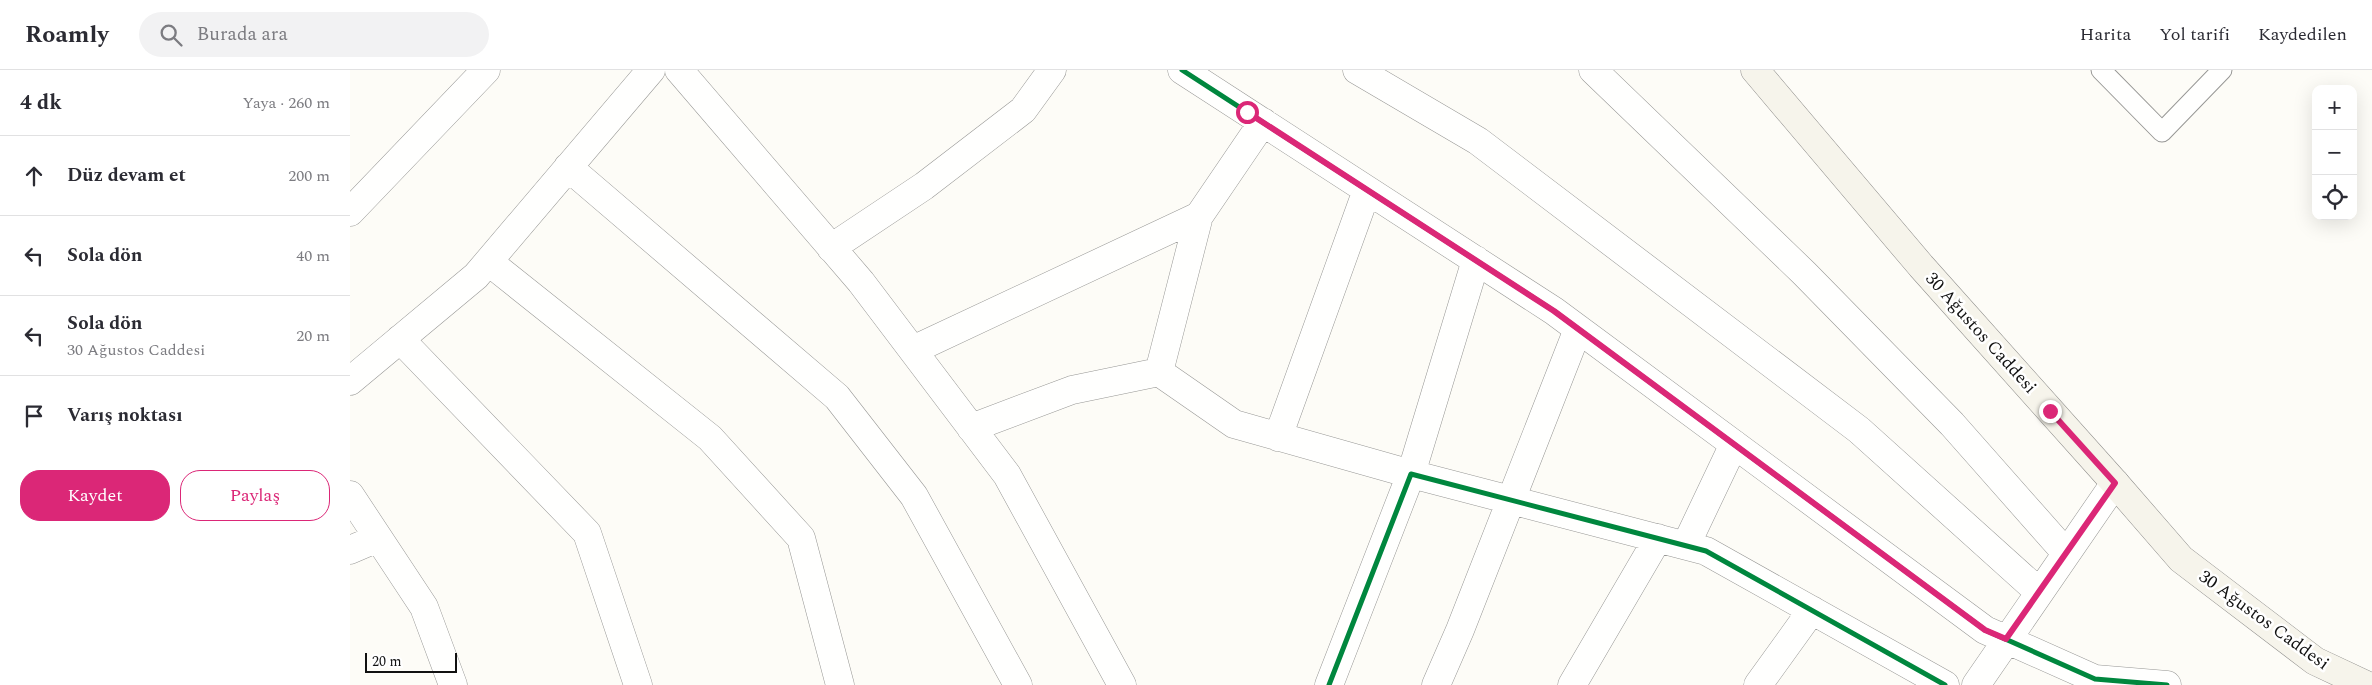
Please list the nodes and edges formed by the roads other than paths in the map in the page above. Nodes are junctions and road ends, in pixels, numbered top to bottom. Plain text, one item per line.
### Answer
1 (486, 70) edge
2 (651, 70) edge
3 (679, 70) edge
4 (1052, 70) edge
5 (1182, 70) edge
6 (1358, 70) edge
7 (1593, 70) edge
8 (1755, 70) edge
9 (2102, 70) edge
10 (2222, 70) edge
11 (1263, 122) junction
12 (568, 167) junction
13 (1367, 190) junction
14 (350, 212) edge
15 (1200, 216) junction
16 (831, 248) junction
17 (1476, 260) junction
18 (489, 262) junction
19 (1578, 329) junction
20 (400, 340) junction
21 (913, 350) junction
22 (1159, 372) junction
23 (350, 381) edge
24 (971, 428) junction
25 (1278, 437) junction
26 (1734, 444) junction
27 (1411, 474) junction
28 (2115, 483) junction
29 (350, 495) edge
30 (1511, 500) junction
31 (378, 538) junction
32 (1658, 538) junction
33 (1686, 545) junction
34 (350, 550) edge
35 (2066, 553) junction
36 (2039, 592) junction
37 (1812, 610) junction
38 (2006, 639) junction
39 (1904, 675) edge
40 (453, 685) edge
41 (638, 685) edge
42 (840, 685) edge
43 (1018, 685) edge
44 (1122, 685) edge
45 (1330, 685) edge
46 (1436, 685) edge
47 (1572, 685) edge
48 (1758, 685) edge
49 (1945, 685) edge
50 (1976, 685) edge
51 (2168, 685) edge
52 (2366, 685) edge

1 - 14 street
2 - 12 street
3 - 16 street
4 - 16 street
5 - 11 street
6 - 36 street
7 - 35 street
8 - 28 main road, 30 Ağustos Caddesi
9 - 10 lane
11 - 13 street
11 - 15 street
12 - 18 street
12 - 43 street
13 - 17 street
13 - 25 street
15 - 21 street
15 - 22 street
16 - 21 street
17 - 19 street
17 - 27 street
18 - 20 street
18 - 42 street
19 - 26 street
19 - 30 street
20 - 23 street
20 - 41 street
21 - 24 street
22 - 24 street
22 - 25 street
24 - 44 street
25 - 27 street
26 - 33 street
26 - 38 street
27 - 30 street
27 - 45 street
28 - 35 street
28 - 52 main road, 30 Ağustos Caddesi
29 - 31 street
30 - 32 street
30 - 46 street
31 - 34 street
31 - 40 street
32 - 33 street
32 - 47 street
33 - 37 street
35 - 36 street
36 - 38 street
37 - 39 street
37 - 48 street
38 - 50 street
38 - 51 street
39 - 49 street

